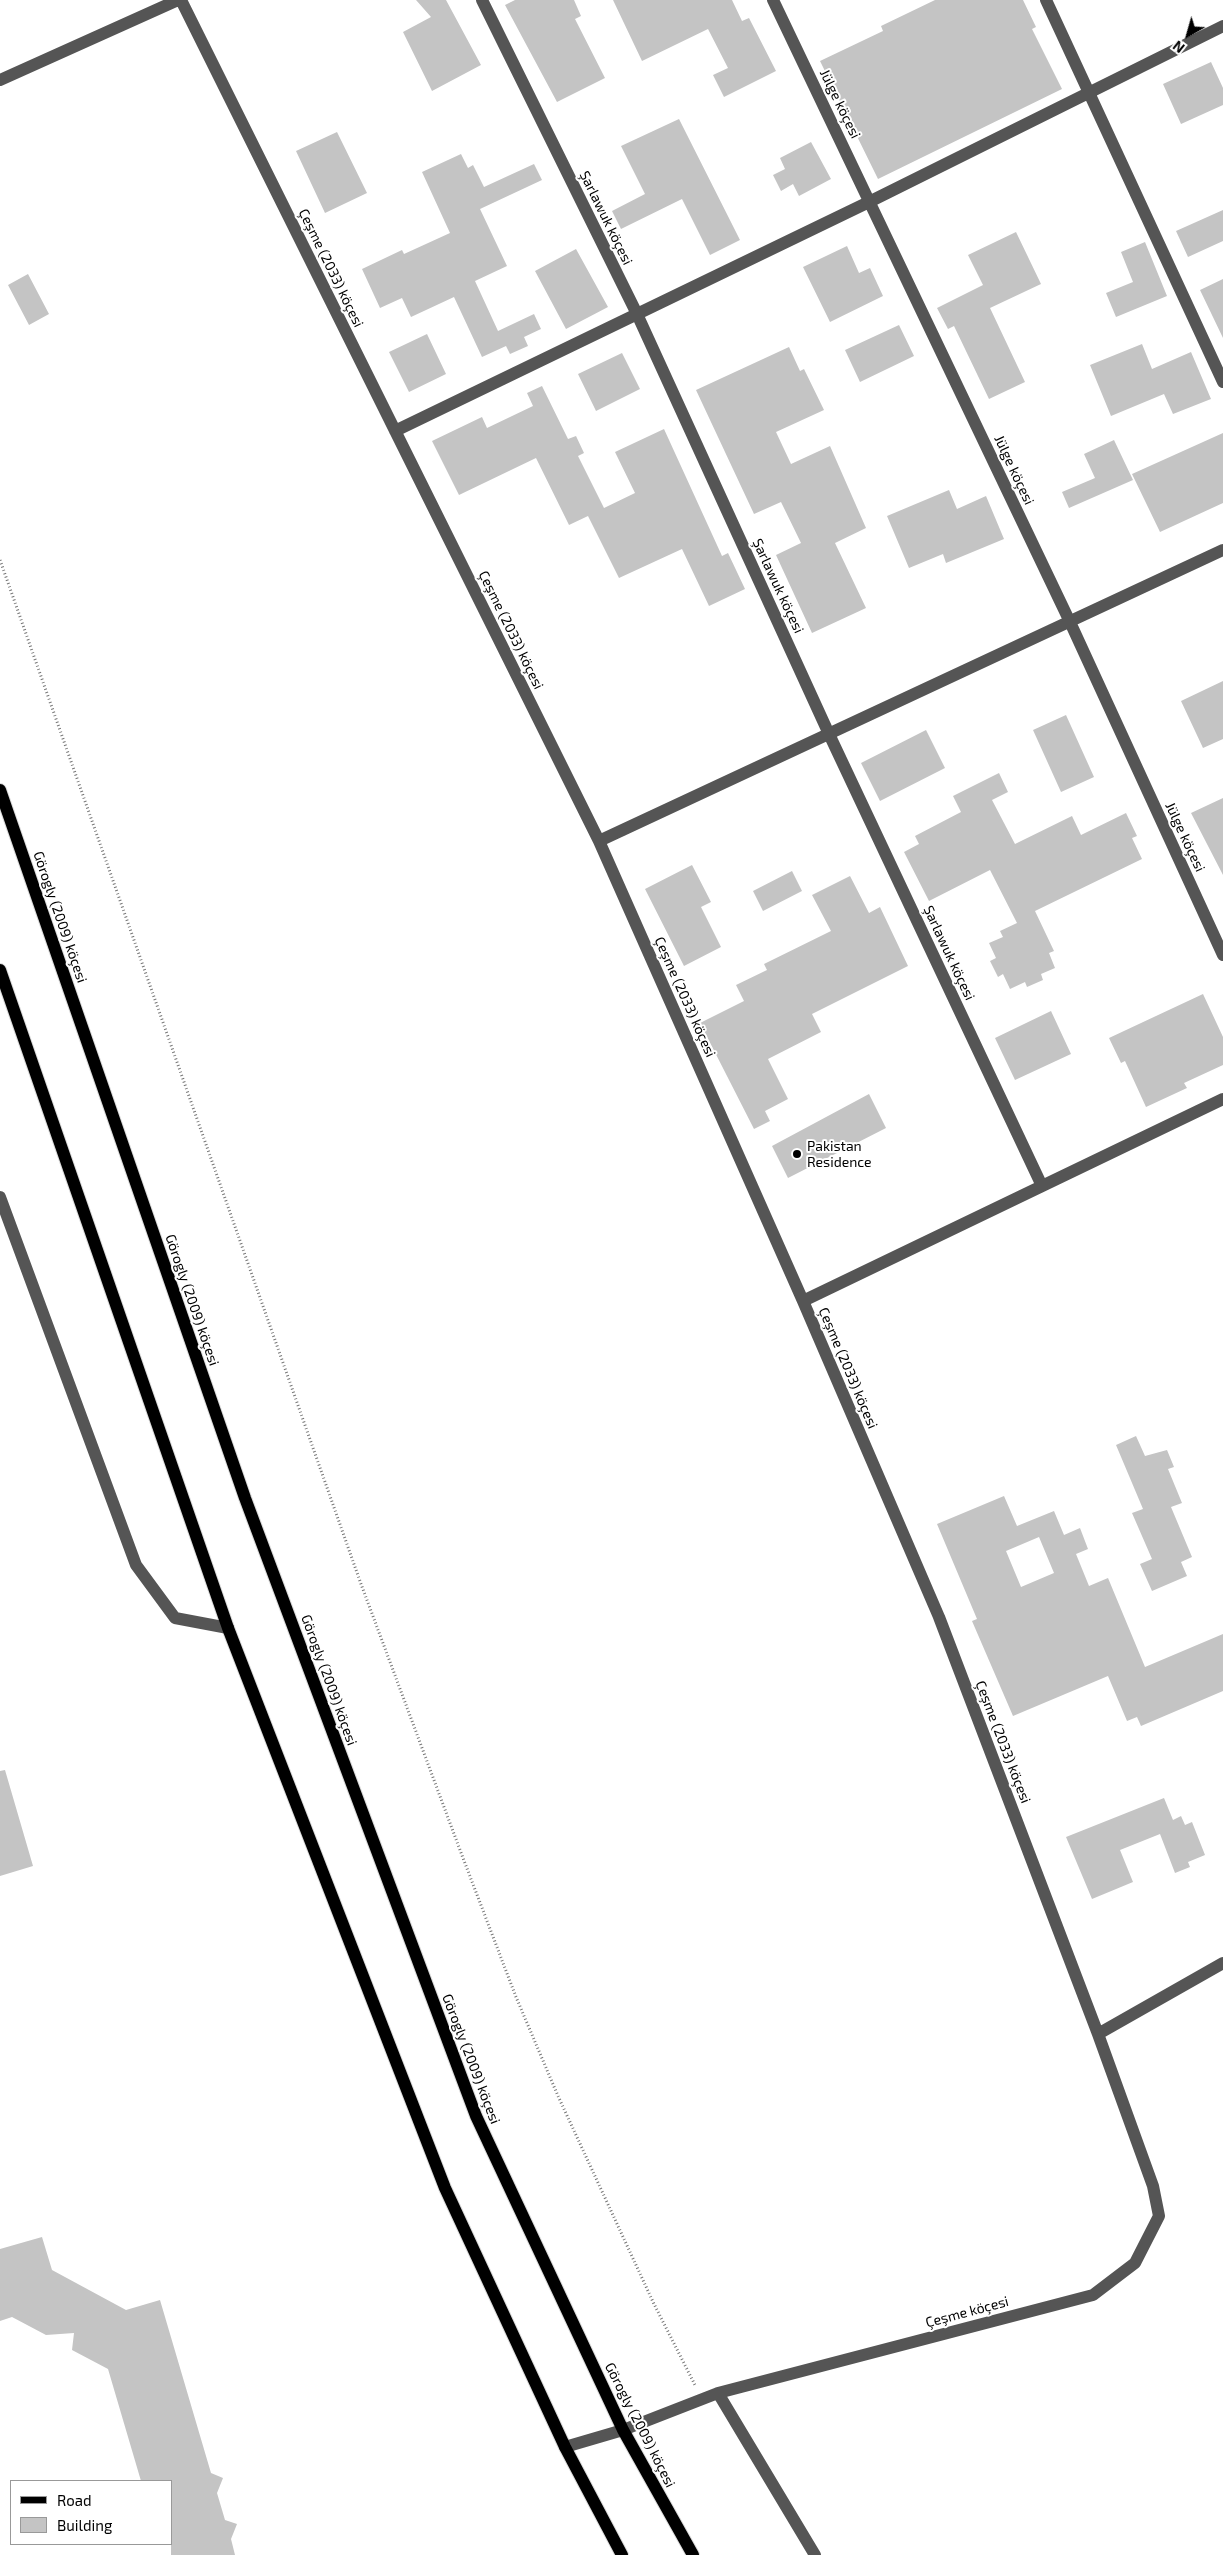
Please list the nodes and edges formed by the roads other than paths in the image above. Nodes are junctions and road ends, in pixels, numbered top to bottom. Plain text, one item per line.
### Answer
1 (180, 0) edge
2 (482, 0) edge
3 (773, 0) edge
4 (1046, 0) edge
5 (1223, 26) edge
6 (0, 80) edge
7 (1089, 92) junction
8 (871, 201) junction
9 (637, 314) junction
10 (1223, 382) edge
11 (395, 431) junction
12 (1223, 550) edge
13 (1070, 622) junction
14 (829, 734) junction
15 (0, 790) edge
16 (599, 841) junction
17 (1223, 955) edge
18 (0, 970) edge
19 (1223, 1099) edge
20 (1042, 1186) junction
21 (0, 1197) edge
22 (803, 1301) junction
23 (228, 1628) junction
24 (1223, 1963) edge
25 (1098, 2034) junction
26 (718, 2393) junction
27 (623, 2430) junction
28 (565, 2447) junction
29 (622, 2555) edge
30 (693, 2555) edge
31 (815, 2555) edge

1 - 6 street
1 - 11 street, Çeşme (2033) köçesi
2 - 9 street, Şarlawuk köçesi
3 - 8 street, Jülge köçesi
4 - 7 street
5 - 7 street
7 - 8 street
7 - 10 street
8 - 9 street
8 - 13 street, Jülge köçesi
9 - 11 street
9 - 14 street, Şarlawuk köçesi
11 - 16 street, Çeşme (2033) köçesi
12 - 13 street
13 - 14 street
13 - 17 street, Jülge köçesi
14 - 16 street
14 - 20 street, Şarlawuk köçesi
15 - 27 main road, Görogly (2009) köçesi
16 - 22 street, Çeşme (2033) köçesi
18 - 23 main road
19 - 20 street
20 - 22 street
21 - 23 street
22 - 25 street, Çeşme (2033) köçesi
23 - 28 main road
24 - 25 street
25 - 26 street, Çeşme köçesi
26 - 27 street, Çeşme köçesi
26 - 31 street
27 - 28 street, Çeşme köçesi
27 - 30 main road, Görogly (2009) köçesi
28 - 29 main road

